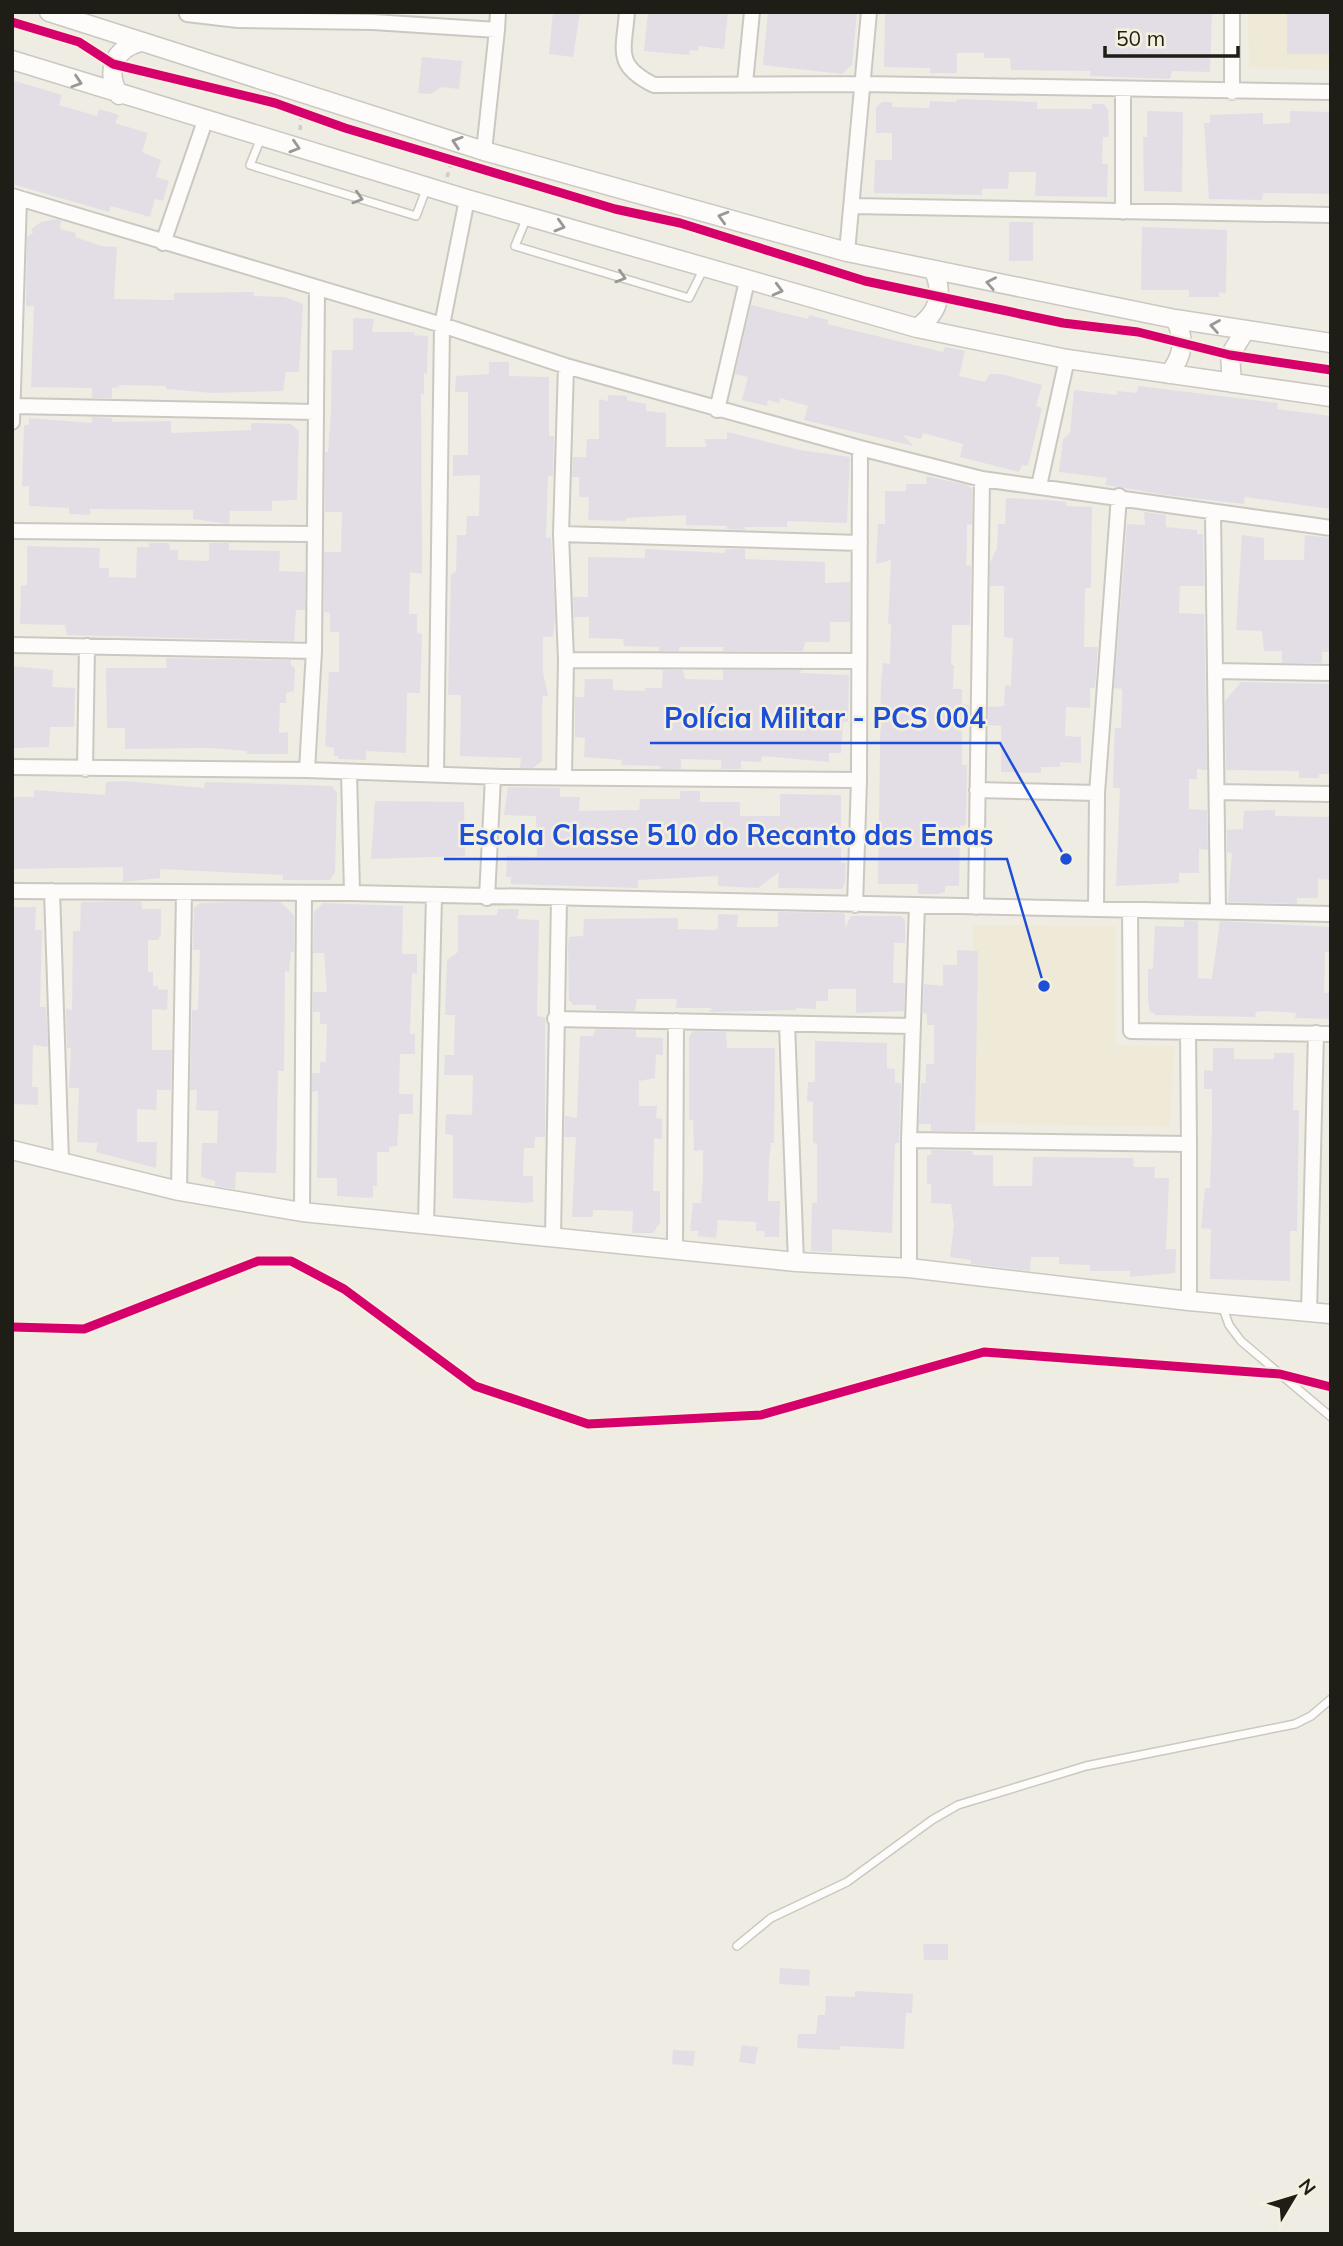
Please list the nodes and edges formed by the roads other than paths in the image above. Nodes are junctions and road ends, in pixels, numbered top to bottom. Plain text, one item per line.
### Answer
1 (498, 12) edge
2 (627, 12) edge
3 (751, 12) edge
4 (869, 12) edge
5 (1232, 12) edge
6 (56, 13) edge
7 (187, 14) edge
8 (373, 17) edge
9 (497, 30) junction
10 (140, 43) junction
11 (12, 61) edge
12 (745, 82) junction
13 (863, 84) junction
14 (1123, 91) junction
15 (1232, 92) junction
16 (1331, 92) edge
17 (119, 95) junction
18 (205, 121) junction
19 (262, 137) junction
20 (484, 151) junction
21 (434, 190) junction
22 (16, 197) edge
23 (467, 200) junction
24 (852, 206) junction
25 (1123, 212) junction
26 (1331, 215) edge
27 (527, 216) junction
28 (163, 243) junction
29 (847, 252) junction
30 (704, 268) junction
31 (933, 271) junction
32 (747, 281) junction
33 (317, 289) junction
34 (1175, 319) junction
35 (442, 325) junction
36 (917, 328) junction
37 (1245, 331) junction
38 (1331, 343) edge
39 (1067, 359) junction
40 (566, 366) junction
41 (1168, 374) junction
42 (1231, 383) junction
43 (1331, 397) edge
44 (13, 406) edge
45 (718, 410) junction
46 (316, 412) junction
47 (12, 422) edge
48 (860, 449) junction
49 (982, 479) junction
50 (1039, 486) junction
51 (1119, 496) junction
52 (1213, 512) junction
53 (1331, 528) edge
54 (12, 531) edge
55 (315, 534) junction
56 (561, 534) junction
57 (860, 543) junction
58 (12, 645) edge
59 (87, 646) junction
60 (314, 651) junction
61 (566, 660) junction
62 (859, 661) junction
63 (1215, 671) junction
64 (1331, 673) edge
65 (12, 767) edge
66 (85, 769) junction
67 (307, 769) junction
68 (349, 772) junction
69 (436, 774) junction
70 (493, 777) junction
71 (564, 777) junction
72 (859, 780) junction
73 (978, 790) junction
74 (1217, 792) junction
75 (1097, 793) junction
76 (1331, 794) edge
77 (12, 891) edge
78 (52, 891) junction
79 (184, 892) junction
80 (352, 893) junction
81 (303, 894) junction
82 (434, 896) junction
83 (487, 898) junction
84 (559, 899) junction
85 (855, 905) junction
86 (917, 905) junction
87 (976, 907) junction
88 (1096, 909) junction
89 (1130, 910) junction
90 (1218, 912) junction
91 (1331, 914) edge
92 (555, 1019) junction
93 (676, 1021) junction
94 (787, 1024) junction
95 (912, 1026) junction
96 (1188, 1032) junction
97 (1323, 1034) edge
98 (909, 1140) junction
99 (1189, 1144) junction
100 (12, 1150) edge
101 (61, 1161) junction
102 (179, 1191) junction
103 (302, 1212) junction
104 (426, 1223) junction
105 (553, 1236) junction
106 (675, 1249) junction
107 (796, 1262) junction
108 (909, 1268) junction
109 (1189, 1301) junction
110 (1222, 1304) junction
111 (1309, 1312) junction
112 (1331, 1314) edge
113 (1331, 1416) edge
114 (1331, 1699) edge
115 (737, 1946) dead end

1 - 9 street
2 - 12 street
3 - 12 street
4 - 13 street
5 - 15 street
6 - 10 street
7 - 8 street
8 - 9 street
9 - 20 street
10 - 17 street
20 -> 10 street
11 -> 17 street
12 - 13 street
13 - 14 street
13 - 24 street
14 - 15 street
14 - 25 street
15 - 16 street
17 - 18 street
18 - 19 street
18 - 28 street
19 -> 21 street
19 -> 21 lane
29 -> 20 street
21 - 23 street
22 - 28 street
22 - 44 street
23 - 27 street
23 - 35 street
24 - 25 street
24 - 29 street
25 - 26 street
27 -> 30 street
27 -> 30 lane
28 - 33 street
29 - 31 street
30 - 32 street
34 -> 31 street
31 - 36 street
32 -> 36 street
32 - 45 street
33 - 35 street
33 - 46 street
37 -> 34 street
34 - 41 street
35 - 40 street
35 - 69 street
36 - 39 street
37 - 38 street
37 - 42 street
39 - 41 street
39 - 50 street
40 - 45 street
40 - 56 street
41 - 42 street
42 - 43 street
44 - 46 street
44 - 47 street
45 - 48 street
46 - 55 street
48 - 49 street
48 - 57 street
49 - 50 street
49 - 73 street
50 - 51 street
51 - 52 street
51 - 75 street
52 - 53 street
52 - 63 street
54 - 55 street
55 - 60 street
56 - 57 street
56 - 61 street
57 - 62 street
58 - 59 street
59 - 60 street
59 - 66 street
60 - 67 street
61 - 62 street
61 - 71 street
62 - 72 street
63 - 64 street
63 - 74 street
65 - 66 street
66 - 67 street
67 - 68 street
68 - 69 street
68 - 80 street
69 - 70 street
70 - 71 street
70 - 83 street
71 - 72 street
72 - 85 street
73 - 75 street
73 - 87 street
74 - 76 street
74 - 90 street
75 - 88 street
77 - 78 street
78 - 79 street
78 - 101 street
79 - 81 street
79 - 102 street
80 - 81 street
80 - 82 street
81 - 103 street
82 - 83 street
82 - 104 street
83 - 84 street
84 - 85 street
84 - 92 street
85 - 86 street
86 - 87 street
86 - 95 street
87 - 88 street
88 - 89 street
89 - 90 street
89 - 96 street
90 - 91 street
92 - 93 street
92 - 105 street
93 - 94 street
93 - 106 street
94 - 95 street
94 - 107 street
95 - 98 street
96 - 97 street
96 - 99 street
97 - 111 street
98 - 99 street
98 - 108 street
99 - 109 street
100 - 101 street
101 - 102 street
102 - 103 street
103 - 104 street
104 - 105 street
105 - 106 street
106 - 107 street
107 - 108 street
108 - 109 street
109 - 110 street
110 - 111 street
110 - 113 lane
111 - 112 street
114 - 115 lane

